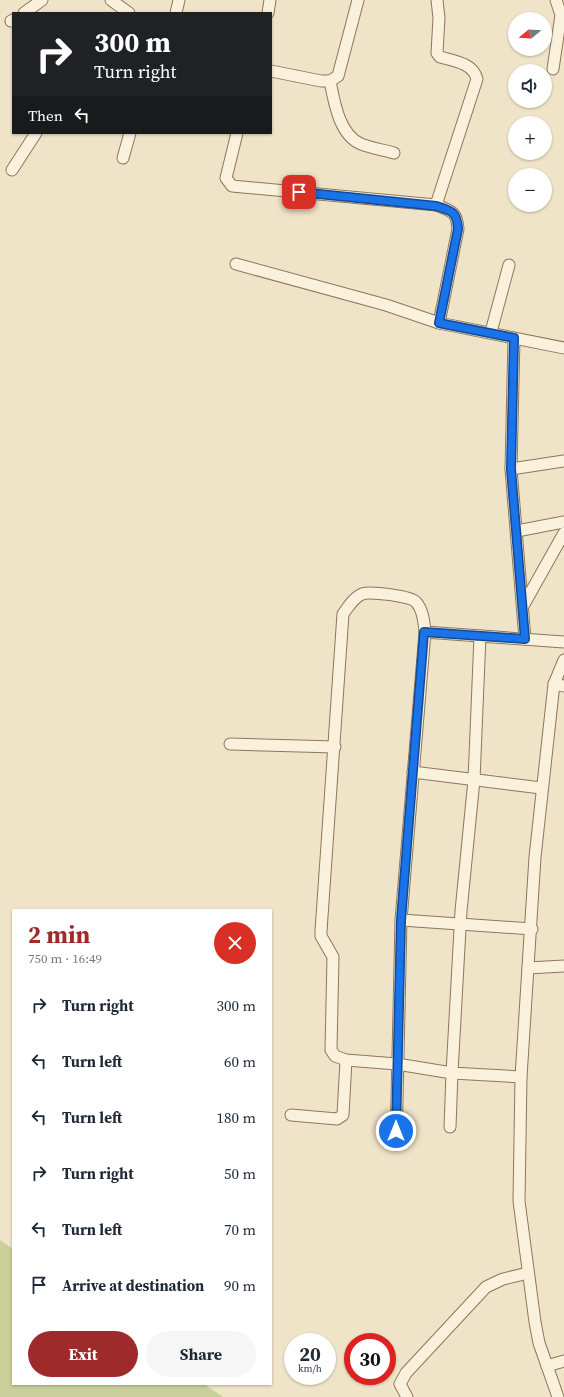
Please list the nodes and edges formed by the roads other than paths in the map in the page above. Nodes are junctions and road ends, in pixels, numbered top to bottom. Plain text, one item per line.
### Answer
1 (42, 0) edge
2 (111, 0) edge
3 (179, 0) edge
4 (270, 0) edge
5 (358, 0) edge
6 (437, 0) edge
7 (556, 0) edge
8 (124, 11) edge
9 (25, 12) edge
10 (176, 12) edge
11 (268, 12) edge
12 (553, 69) dead end
13 (272, 71) edge
14 (330, 81) junction
15 (35, 134) edge
16 (130, 134) edge
17 (237, 134) edge
18 (394, 153) dead end
19 (123, 158) dead end
20 (12, 170) dead end
21 (436, 206) junction
22 (236, 264) dead end
23 (510, 265) dead end
24 (439, 323) junction
25 (491, 332) junction
26 (514, 338) junction
27 (564, 348) edge
28 (564, 462) edge
29 (511, 469) junction
30 (564, 522) edge
31 (517, 531) junction
32 (564, 533) edge
33 (523, 606) junction
34 (424, 632) junction
35 (480, 636) junction
36 (525, 639) junction
37 (564, 642) edge
38 (564, 660) edge
39 (559, 685) edge
40 (230, 744) dead end
41 (335, 748) junction
42 (413, 772) junction
43 (474, 780) junction
44 (541, 788) junction
45 (401, 920) junction
46 (460, 924) junction
47 (532, 929) junction
48 (564, 966) edge
49 (528, 968) junction
50 (346, 1060) junction
51 (397, 1064) junction
52 (452, 1073) junction
53 (521, 1077) junction
54 (291, 1115) dead end
55 (450, 1127) dead end
56 (396, 1145) dead end
57 (528, 1273) junction
58 (564, 1361) edge
59 (547, 1366) junction
60 (407, 1397) edge
61 (558, 1397) edge

1 - 9 street
2 - 8 street
3 - 10 street
4 - 11 street
5 - 14 street
6 - 21 street
7 - 12 street
13 - 14 street
14 - 18 street
15 - 20 street
16 - 19 street
17 - 21 street
21 - 24 street
22 - 24 street
23 - 25 street
24 - 25 street
25 - 26 street
26 - 27 street
26 - 29 street
28 - 29 street
29 - 31 street
30 - 31 street
31 - 33 street
32 - 33 street
33 - 36 street
34 - 35 street
34 - 41 street
34 - 42 street
35 - 36 street
35 - 43 street
36 - 37 street
38 - 39 street
39 - 44 street
40 - 41 street
41 - 50 street
42 - 43 street
42 - 45 street
43 - 44 street
43 - 46 street
44 - 47 street
45 - 46 street
45 - 51 street
46 - 47 street
46 - 52 street
47 - 49 street
48 - 49 street
49 - 53 street
50 - 51 street
50 - 54 street
51 - 52 street
51 - 56 street
52 - 53 street
52 - 55 street
53 - 57 street
57 - 59 street
57 - 60 street
58 - 59 street
59 - 61 street

